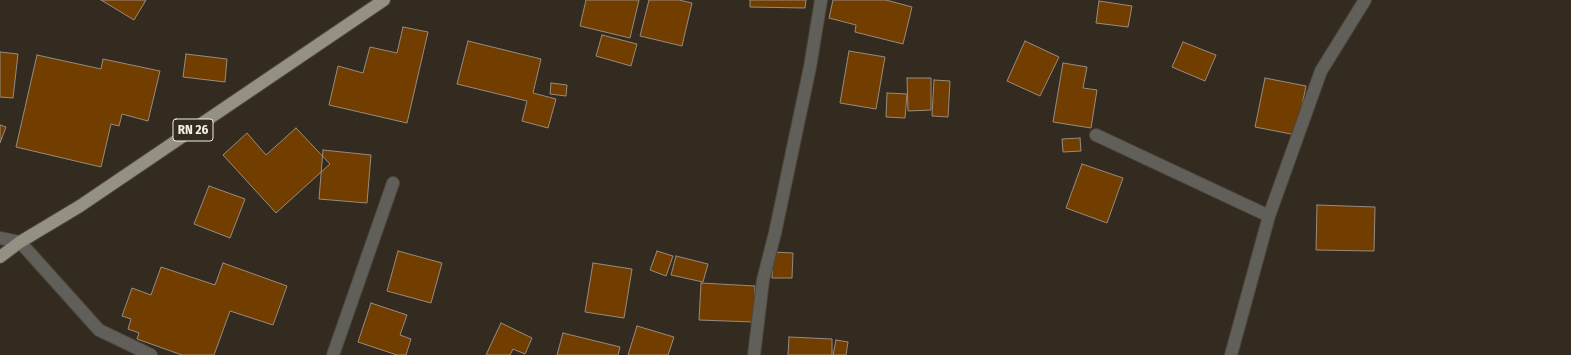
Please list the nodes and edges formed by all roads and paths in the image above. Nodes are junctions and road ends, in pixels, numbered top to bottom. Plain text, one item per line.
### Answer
1 (821, 0) edge
2 (1365, 0) edge
3 (379, 2) edge
4 (1096, 136) dead end
5 (393, 183) dead end
6 (1269, 216) junction
7 (0, 238) edge
8 (20, 242) junction
9 (0, 256) edge
10 (151, 355) edge
11 (333, 355) edge
12 (754, 355) edge
13 (1231, 355) edge

1 - 12 street
2 - 6 street
3 - 8 main road, RN 26
4 - 6 street
5 - 11 street
6 - 13 street
7 - 8 street
8 - 9 main road, RN 26
8 - 10 street

